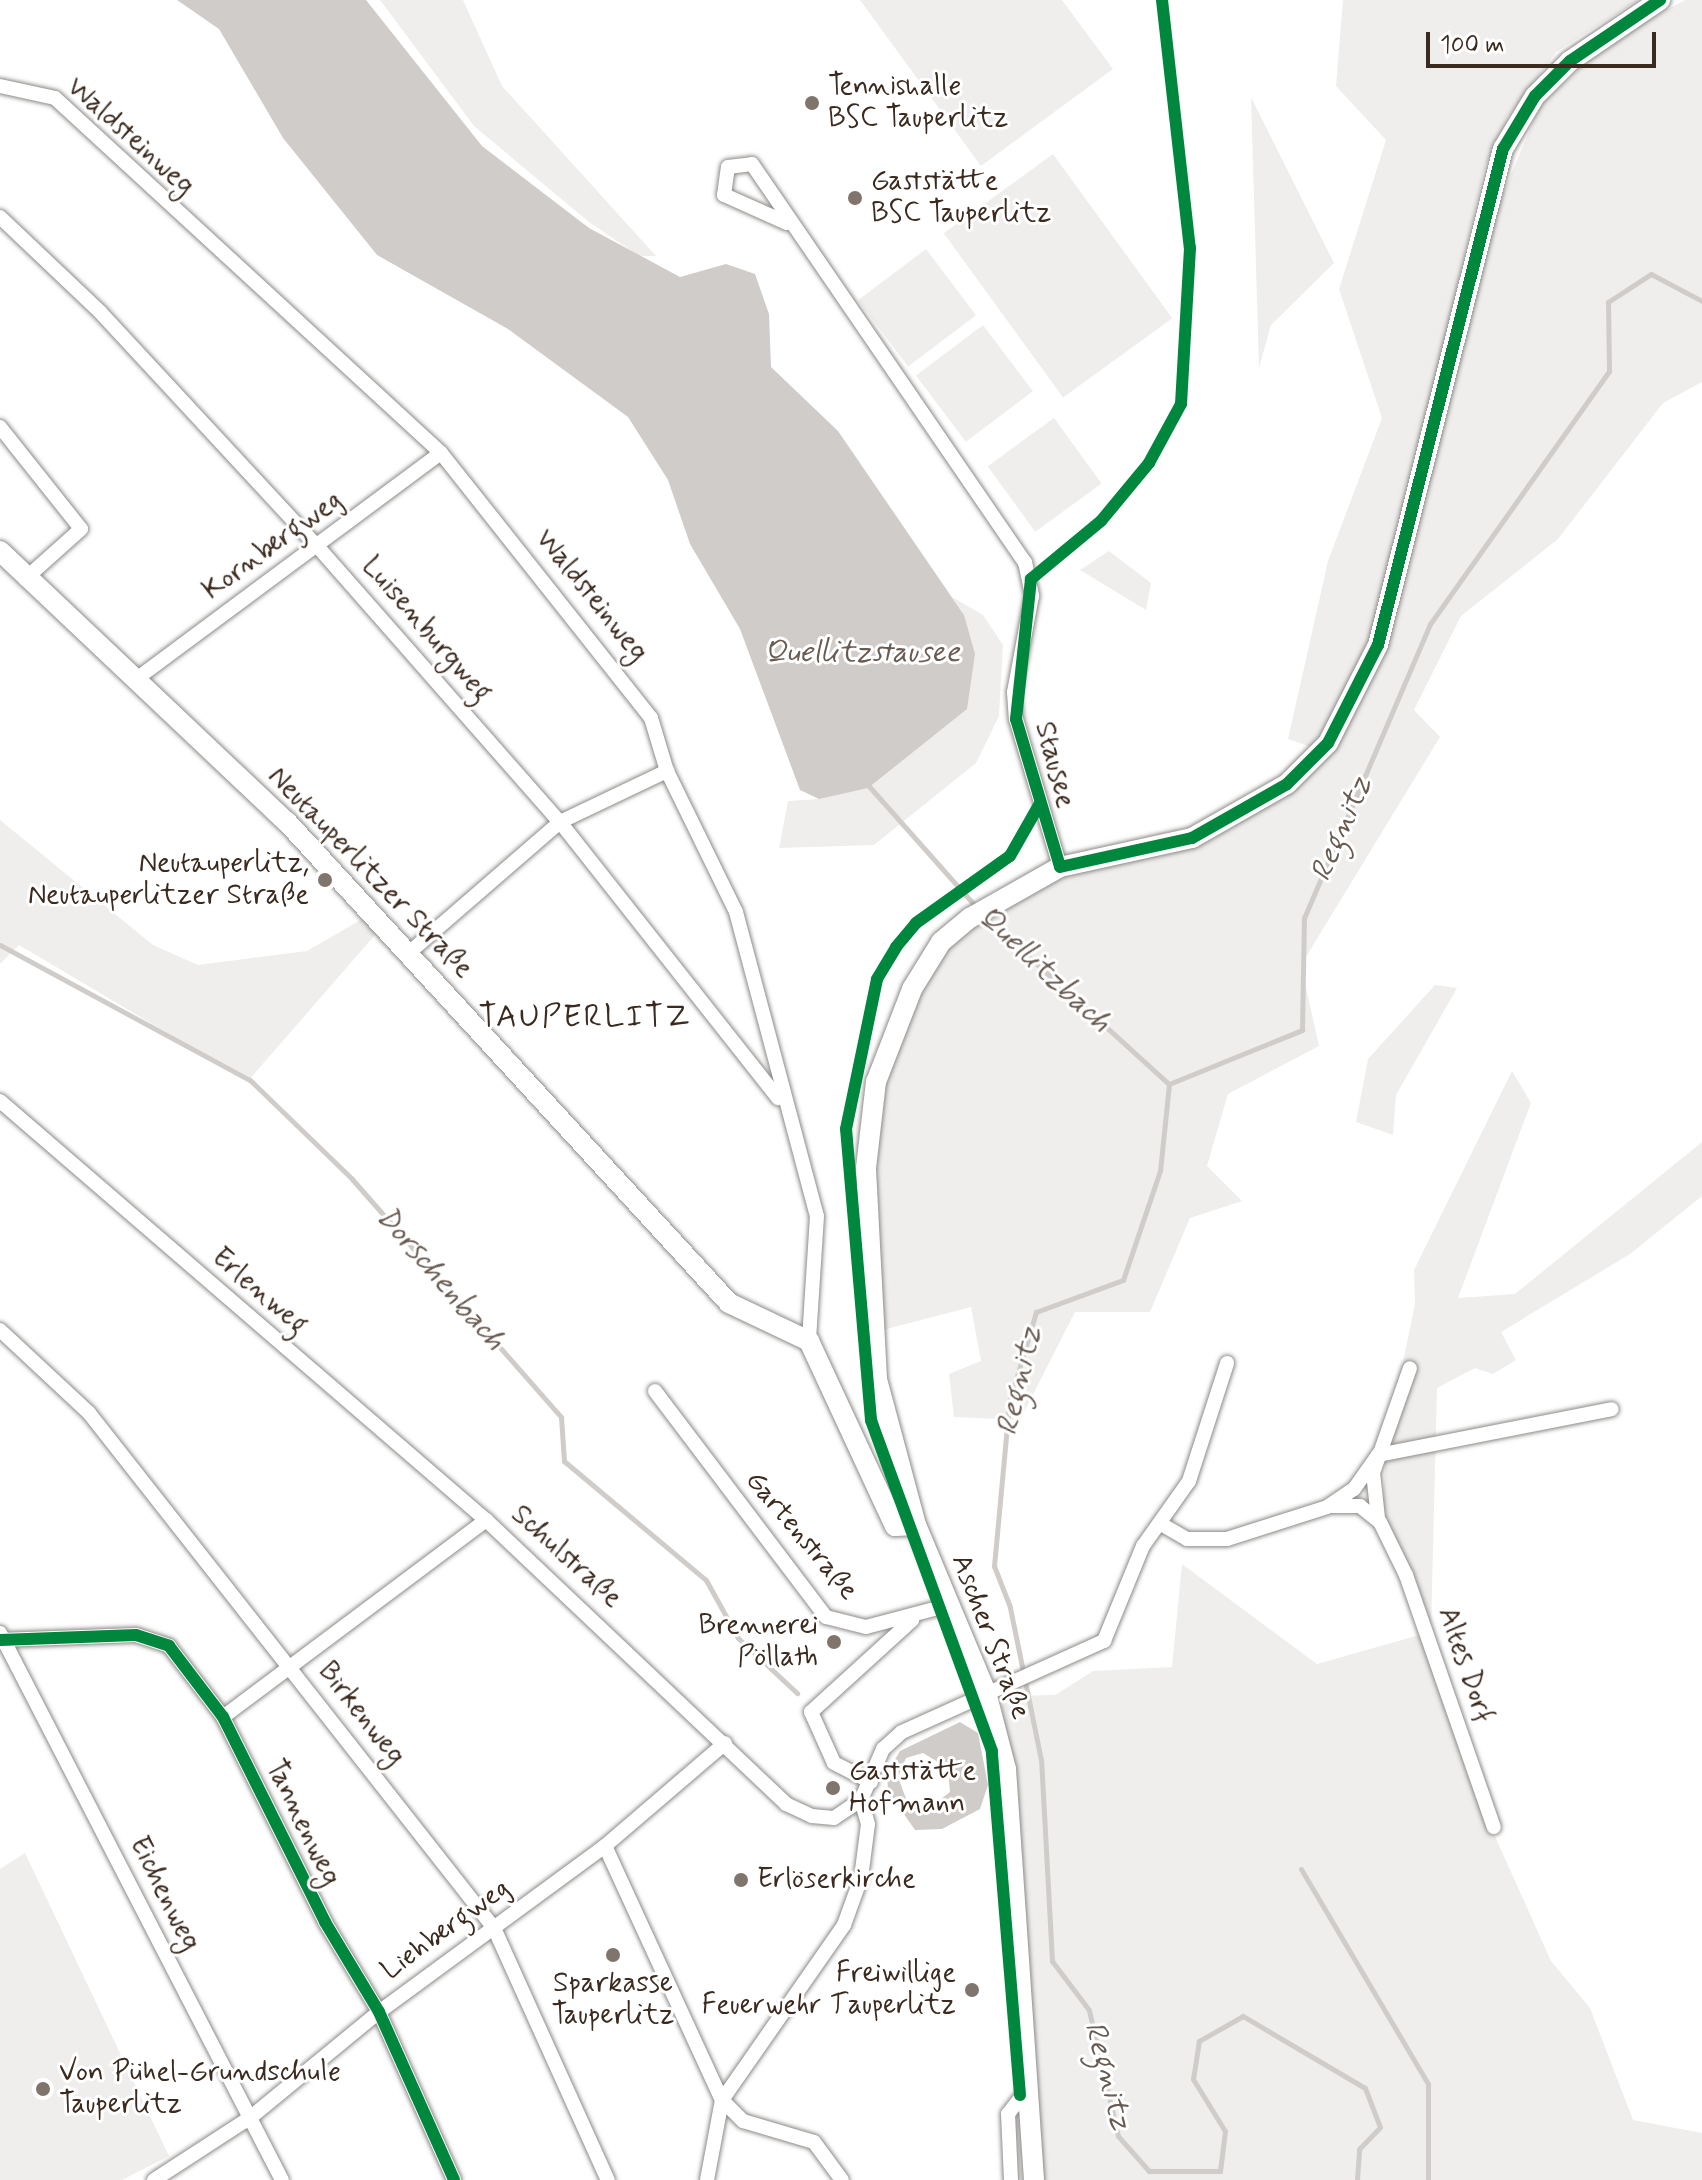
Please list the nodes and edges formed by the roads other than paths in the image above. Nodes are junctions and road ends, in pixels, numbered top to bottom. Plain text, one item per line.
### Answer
1 (1660, 0) edge
2 (0, 86) edge
3 (0, 217) edge
4 (787, 223) junction
5 (0, 427) edge
6 (441, 453) junction
7 (318, 547) junction
8 (0, 551) edge
9 (25, 579) junction
10 (135, 680) junction
11 (667, 771) junction
12 (560, 822) junction
13 (1060, 867) junction
14 (410, 952) junction
15 (0, 1101) edge
16 (783, 1105) junction
17 (0, 1330) edge
18 (809, 1341) junction
19 (1227, 1363) dead end
20 (1410, 1368) dead end
21 (655, 1391) dead end
22 (1612, 1409) dead end
23 (1378, 1455) junction
24 (1327, 1507) junction
25 (486, 1520) junction
26 (1380, 1522) junction
27 (1161, 1524) junction
28 (916, 1525) junction
29 (949, 1605) junction
30 (912, 1620) junction
31 (1, 1638) edge
32 (293, 1669) junction
33 (986, 1692) junction
34 (223, 1717) junction
35 (725, 1743) junction
36 (871, 1782) junction
37 (861, 1800) junction
38 (1494, 1827) dead end
39 (605, 1846) junction
40 (494, 1928) junction
41 (379, 2012) junction
42 (1028, 2088) junction
43 (722, 2100) junction
44 (251, 2117) junction
45 (154, 2180) edge
46 (282, 2180) edge
47 (454, 2180) edge
48 (608, 2180) edge
49 (707, 2180) edge
50 (842, 2180) edge
51 (1011, 2180) edge
52 (1034, 2180) edge

1 - 13 street, Ascher Straße
2 - 6 street, Waldsteinweg
3 - 7 street, Luisenburgweg
4 - 4 street, Stausee
4 - 13 street, Stausee
5 - 9 street
6 - 7 street, Kornbergweg
6 - 11 street, Waldsteinweg
7 - 10 street, Kornbergweg
7 - 12 street, Luisenburgweg
8 - 9 street, Neutauperlitzer Straße
9 - 10 street, Neutauperlitzer Straße
10 - 14 street, Neutauperlitzer Straße
11 - 12 street
11 - 16 street, Waldsteinweg
12 - 14 street
12 - 16 street, Luisenburgweg
13 - 28 street, Ascher Straße
14 - 18 street, Neutauperlitzer Straße
15 - 25 street, Erlenweg
16 - 18 street, Waldsteinweg
17 - 32 street, Birkenweg
18 - 28 street
19 - 27 street
20 - 23 street, Altes Dorf
21 - 30 street, Gartenstraße
22 - 23 street
23 - 24 street, Altes Dorf
23 - 26 street, Altes Dorf
24 - 26 street, Altes Dorf
24 - 27 street, Altes Dorf
25 - 32 street, Schulstraße
25 - 35 street, Schulstraße
26 - 38 street, Altes Dorf
27 - 33 street
28 - 29 street, Ascher Straße
29 - 30 street, Gartenstraße
29 - 33 street, Ascher Straße
30 - 36 street
31 - 34 street, Tannenweg
31 - 44 street, Eichenweg
32 - 34 street, Schulstraße
32 - 40 street, Birkenweg
33 - 36 street
33 - 42 street, Ascher Straße
34 - 41 street, Tannenweg
35 - 37 street, Schulstraße
35 - 39 street, Liehbergweg
36 - 37 street
37 - 43 street
39 - 40 street, Liehbergweg
39 - 43 street
40 - 41 street, Liehbergweg
40 - 48 street, Birkenweg
41 - 44 street, Liehbergweg
41 - 47 street, Tannenweg
42 - 51 street
42 - 52 street, Ascher Straße
43 - 49 street
43 - 50 street
44 - 45 street, Liehbergweg
44 - 46 street, Eichenweg

